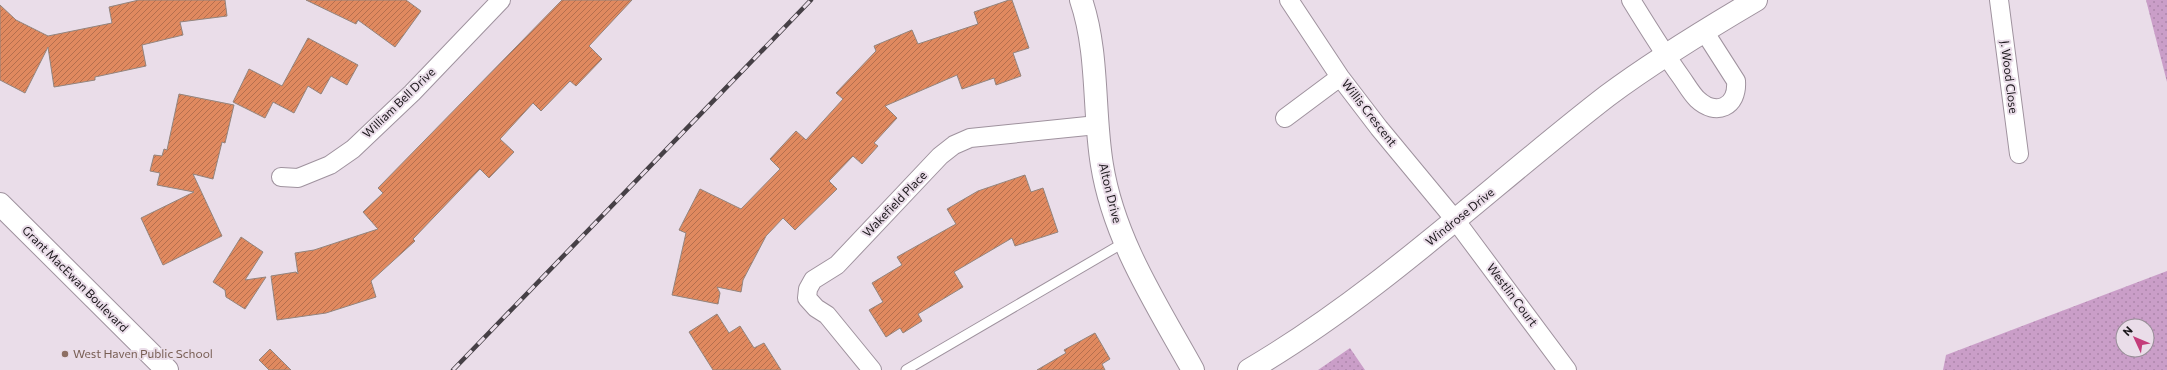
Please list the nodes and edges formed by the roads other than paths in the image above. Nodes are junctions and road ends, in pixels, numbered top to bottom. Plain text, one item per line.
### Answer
1 (501, 0) edge
2 (1081, 0) edge
3 (1289, 0) edge
4 (1631, 0) edge
5 (1756, 0) edge
6 (1999, 0) edge
7 (1704, 31) junction
8 (1665, 56) junction
9 (1340, 77) junction
10 (1285, 118) dead end
11 (1097, 125) junction
12 (2019, 154) dead end
13 (281, 177) dead end
14 (0, 204) edge
15 (1456, 221) junction
16 (1125, 242) junction
17 (167, 370) edge
18 (872, 370) edge
19 (906, 370) edge
20 (1193, 370) edge
21 (1249, 370) edge
22 (1567, 370) edge

1 - 13 street, William Bell Drive
2 - 11 street, Alton Drive
3 - 9 street, Willis Crescent
4 - 8 street
5 - 7 street, Windrose Drive
6 - 12 street, J. Wood Close
7 - 8 street, Windrose Drive
7 - 8 street
8 - 15 street, Windrose Drive
9 - 10 street
9 - 15 street, Willis Crescent
11 - 16 street, Alton Drive
11 - 18 street, Wakefield Place
14 - 17 street, Grant MacEwan Boulevard
15 - 21 street, Windrose Drive
15 - 22 street, Westlin Court
16 - 19 lane
16 - 20 street, Alton Drive

